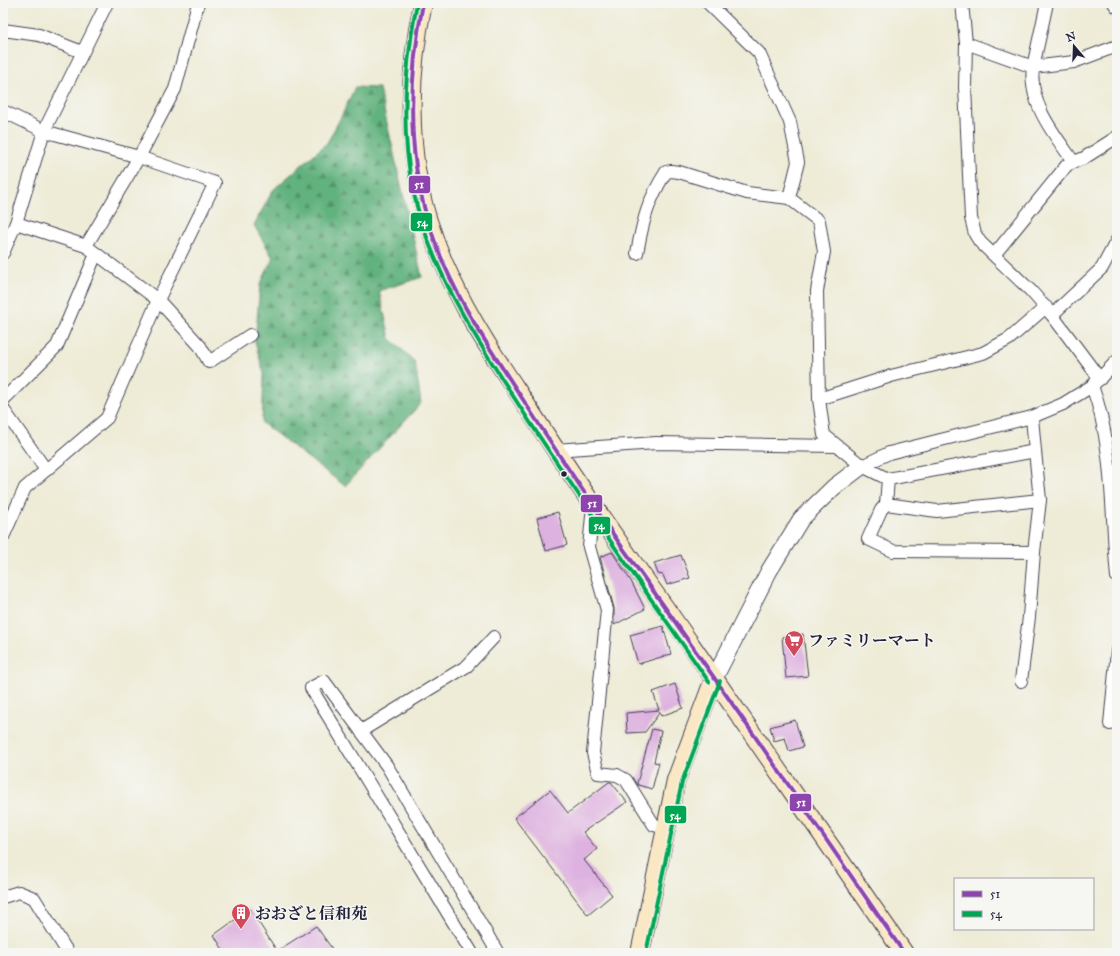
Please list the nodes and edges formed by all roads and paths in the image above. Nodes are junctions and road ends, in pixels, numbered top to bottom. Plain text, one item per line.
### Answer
1 (107, 3) edge
2 (198, 3) edge
3 (423, 3) edge
4 (708, 3) edge
5 (962, 3) edge
6 (1047, 3) edge
7 (1114, 3) edge
8 (1117, 7) edge
9 (3, 30) edge
10 (966, 43) junction
11 (1117, 46) edge
12 (82, 52) junction
13 (1033, 67) junction
14 (5, 116) edge
15 (44, 130) junction
16 (1117, 137) edge
17 (139, 158) junction
18 (1074, 161) junction
19 (789, 198) junction
20 (10, 228) edge
21 (1117, 240) edge
22 (86, 246) junction
23 (637, 253) dead end
24 (96, 254) junction
25 (994, 255) junction
26 (3, 256) edge
27 (158, 300) junction
28 (1049, 311) junction
29 (250, 334) dead end
30 (1116, 364) edge
31 (1096, 383) junction
32 (819, 399) junction
33 (3, 400) edge
34 (3, 409) edge
35 (1032, 417) junction
36 (837, 446) junction
37 (555, 450) junction
38 (1035, 451) junction
39 (862, 466) junction
40 (46, 470) junction
41 (888, 479) junction
42 (1114, 497) edge
43 (1040, 500) junction
44 (886, 504) junction
45 (593, 506) junction
46 (3, 538) edge
47 (1116, 544) edge
48 (1034, 552) junction
49 (1117, 577) edge
50 (494, 637) dead end
51 (1117, 651) edge
52 (714, 679) junction
53 (1021, 681) dead end
54 (1117, 719) edge
55 (361, 731) junction
56 (666, 828) junction
57 (3, 897) edge
58 (68, 953) edge
59 (472, 953) edge
60 (498, 953) edge
61 (640, 953) edge
62 (904, 953) edge

1 - 12 street
2 - 17 street
3 - 37 main road
4 - 19 street
5 - 10 street
6 - 13 street
7 - 8 street
9 - 12 street
10 - 13 street
10 - 25 street
11 - 13 street
12 - 15 street
13 - 18 street
14 - 15 street
15 - 17 street
15 - 20 street
16 - 18 street
17 - 22 street
17 - 27 street
18 - 25 street
19 - 23 street
19 - 32 street
20 - 22 street
20 - 26 street
21 - 28 street
22 - 24 street
24 - 27 street
24 - 33 street
25 - 28 street
27 - 29 street
27 - 40 street
28 - 31 street
28 - 32 street
30 - 31 street
31 - 35 street
31 - 42 street
32 - 36 street
34 - 40 street
35 - 38 street
35 - 39 street
36 - 37 street
36 - 39 street
37 - 45 main road
38 - 41 street
38 - 43 street
39 - 41 street
39 - 52 street
40 - 46 street
41 - 44 street
42 - 47 street
43 - 44 street
43 - 48 street
44 - 48 street
45 - 52 main road
45 - 56 street
47 - 49 street
48 - 53 street
50 - 55 street
51 - 54 street
52 - 56 main road
52 - 62 main road
55 - 59 street
55 - 60 street
56 - 61 main road
57 - 58 street

